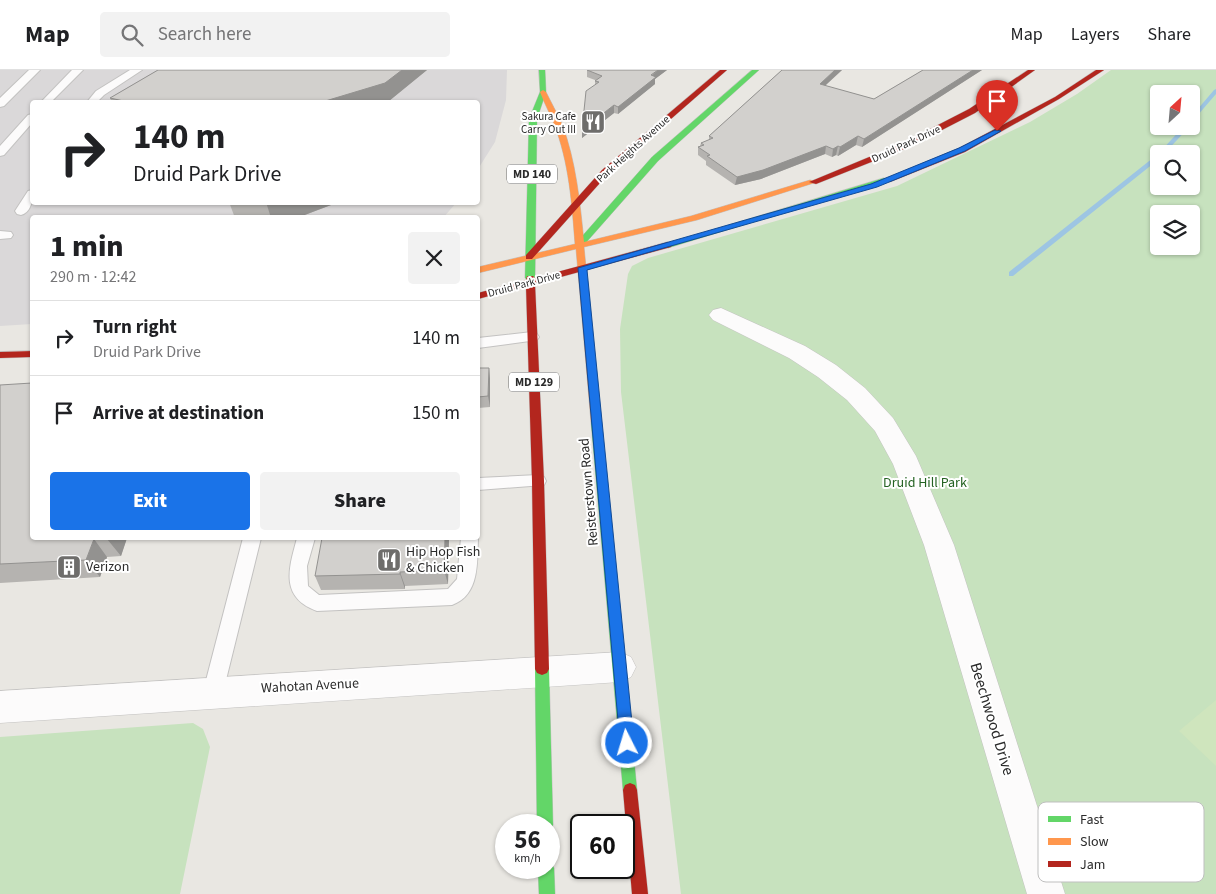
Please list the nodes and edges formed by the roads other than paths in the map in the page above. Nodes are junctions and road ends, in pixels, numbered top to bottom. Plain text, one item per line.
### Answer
1 (35, 70) edge
2 (78, 70) edge
3 (137, 70) edge
4 (542, 70) edge
5 (724, 70) edge
6 (756, 70) edge
7 (1032, 70) edge
8 (1101, 70) edge
9 (543, 92) junction
10 (48, 100) edge
11 (94, 100) edge
12 (0, 104) edge
13 (30, 119) edge
14 (2, 148) edge
15 (30, 196) edge
16 (576, 203) junction
17 (21, 211) dead end
18 (580, 244) junction
19 (529, 257) junction
20 (583, 268) junction
21 (480, 269) edge
22 (530, 283) junction
23 (480, 296) edge
24 (721, 315) dead end
25 (532, 336) junction
26 (480, 343) edge
27 (30, 354) edge
28 (0, 355) edge
29 (538, 482) junction
30 (480, 484) edge
31 (251, 540) edge
32 (306, 540) edge
33 (469, 540) edge
34 (620, 667) junction
35 (542, 672) junction
36 (213, 692) junction
37 (0, 707) edge
38 (545, 814) edge
39 (1038, 868) edge
40 (546, 879) edge
41 (1042, 882) edge
42 (547, 894) edge
43 (640, 894) edge
44 (1046, 894) edge

1 - 12 lane
2 - 10 lane
3 - 11 lane
4 - 9 main road, Reisterstown Road / MD 140
5 - 16 main road, Park Heights Avenue
6 - 18 main road, Park Heights Avenue
7 - 18 main road, Druid Park Drive
8 - 20 main road, Druid Park Drive
9 - 16 main road, Reisterstown Road / MD 140
9 - 19 main road, Reisterstown Road / MD 140
13 - 14 lane
15 - 17 lane
16 - 18 main road, Reisterstown Road / MD 140
16 - 19 main road, Park Heights Avenue
18 - 19 main road, Druid Park Drive
18 - 20 main road, Reisterstown Road
19 - 21 main road, Druid Park Drive
19 - 22 main road, Reisterstown Road / MD 129
20 - 22 main road, Druid Park Drive
20 - 34 main road, Reisterstown Road
22 - 23 main road, Druid Park Drive
22 - 25 main road, Reisterstown Road / MD 129
24 - 39 street, Beechwood Drive
25 - 26 lane
25 - 29 main road, Reisterstown Road / MD 129
27 - 28 main road
29 - 30 lane
29 - 35 main road, Reisterstown Road / MD 129
31 - 36 lane
32 - 33 lane
34 - 35 street, Wahotan Avenue
34 - 43 main road, Reisterstown Road
35 - 36 street, Wahotan Avenue
35 - 38 main road, Reisterstown Road / MD 129
36 - 37 street, Wahotan Avenue
40 - 42 main road
41 - 44 street, Beechwood Drive

